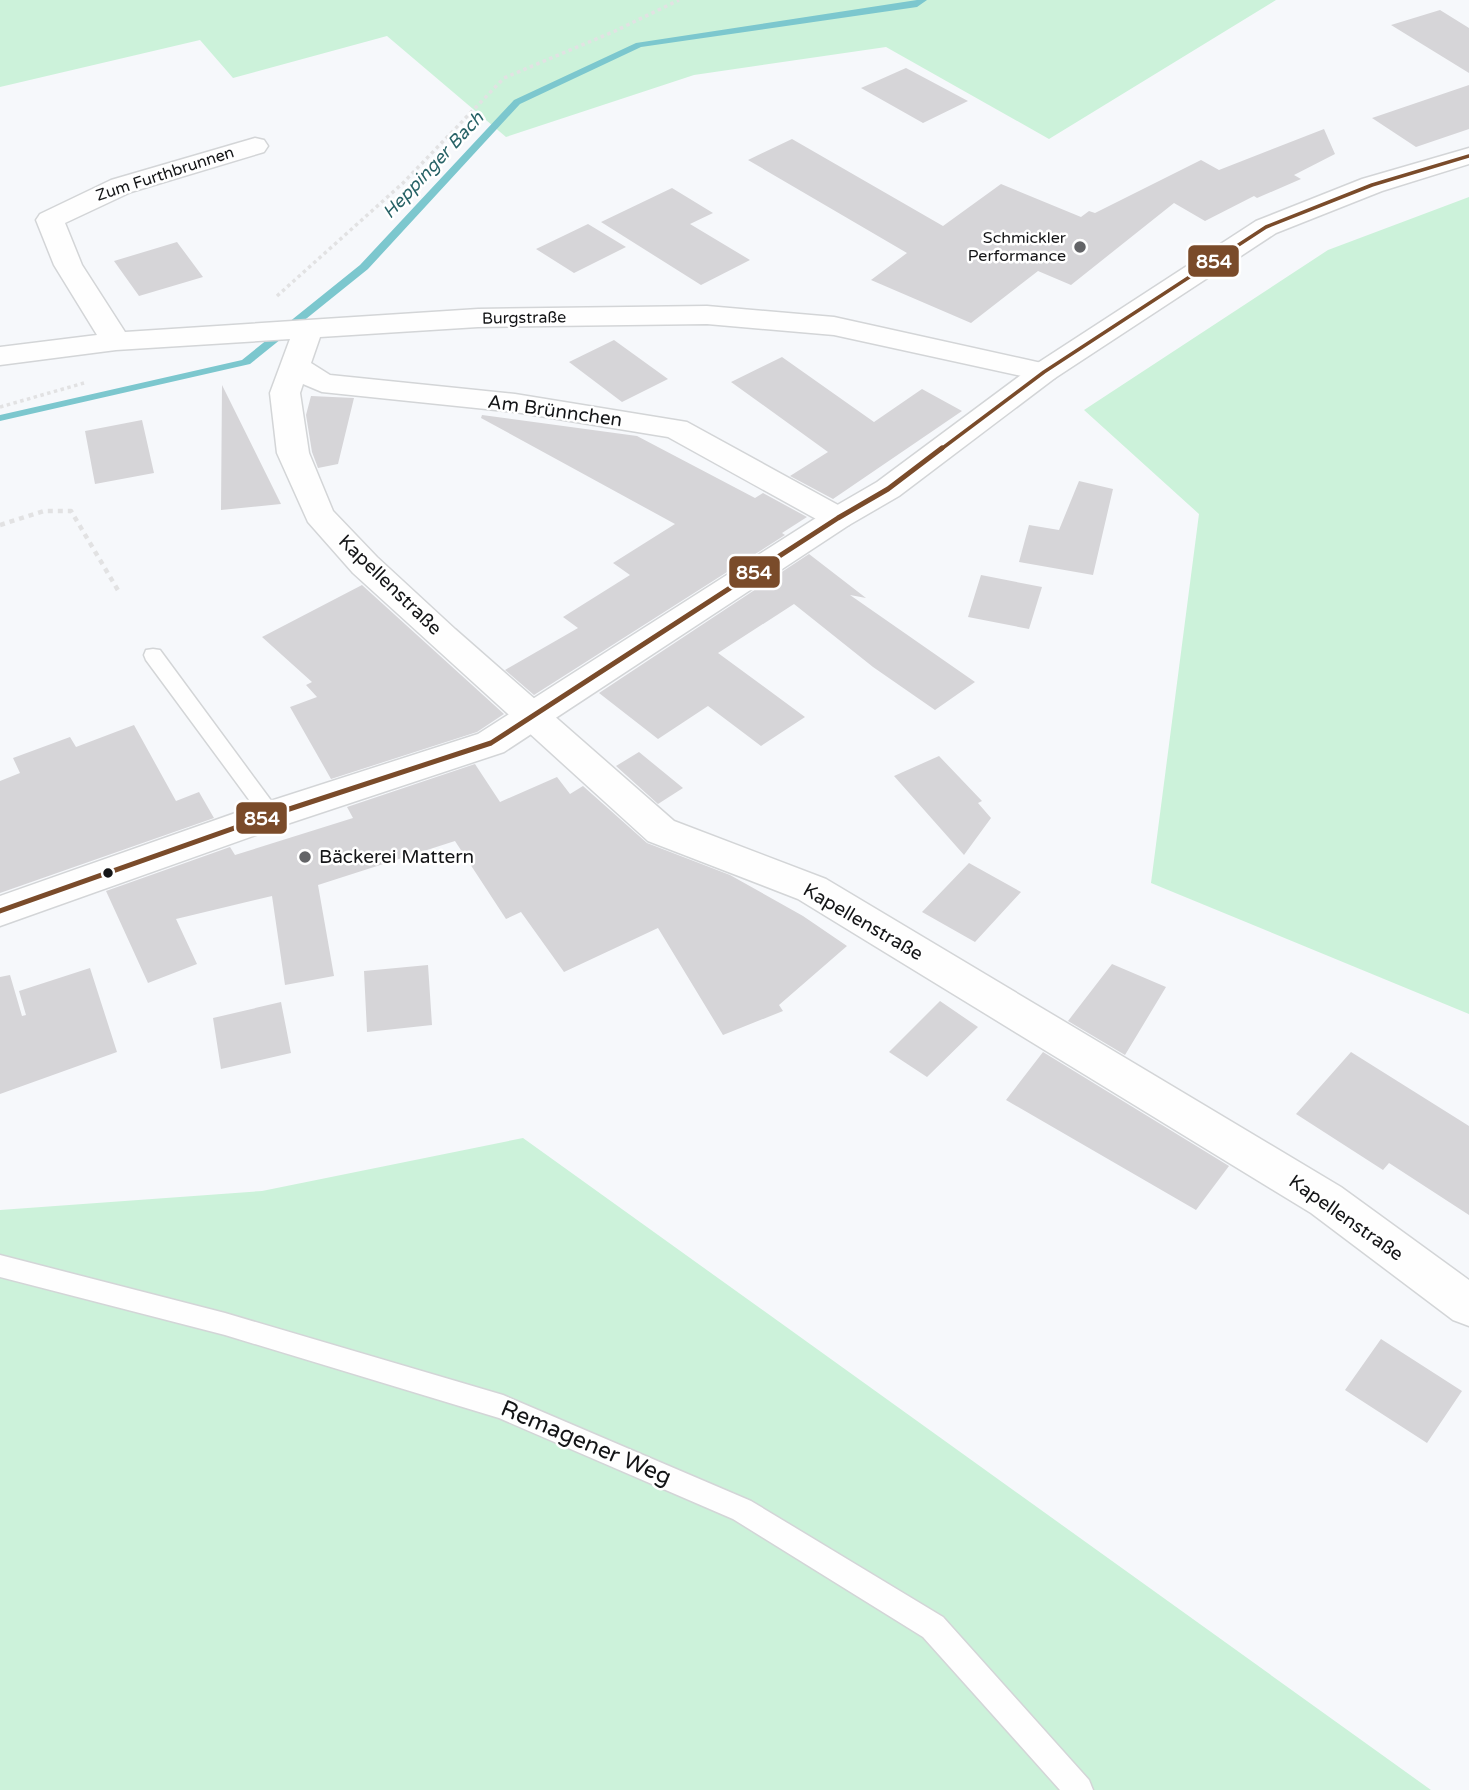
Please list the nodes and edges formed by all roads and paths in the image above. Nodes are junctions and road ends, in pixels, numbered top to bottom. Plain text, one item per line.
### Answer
1 (679, 0) edge
2 (255, 146) dead end
3 (1469, 156) edge
4 (293, 330) junction
5 (233, 334) junction
6 (116, 341) junction
7 (0, 356) edge
8 (294, 366) junction
9 (1044, 372) junction
10 (838, 518) junction
11 (0, 525) edge
12 (119, 592) dead end
13 (153, 655) dead end
14 (533, 718) junction
15 (271, 815) junction
16 (0, 911) edge
17 (0, 1266) edge
18 (1469, 1306) edge
19 (1079, 1790) edge

1 - 5 path
2 - 6 street, Zum Furthbrunnen
3 - 9 street
4 - 5 street, Burgstraße
4 - 8 street
4 - 9 street, Burgstraße
5 - 6 street, Burgstraße
6 - 7 street, Burgstraße
8 - 10 street, Am Brünnchen
8 - 14 street, Kapellenstraße
9 - 10 street
10 - 14 street
11 - 12 path
13 - 15 lane
14 - 15 street
14 - 18 street, Kapellenstraße
15 - 16 street
17 - 19 lane, Remagener Weg

